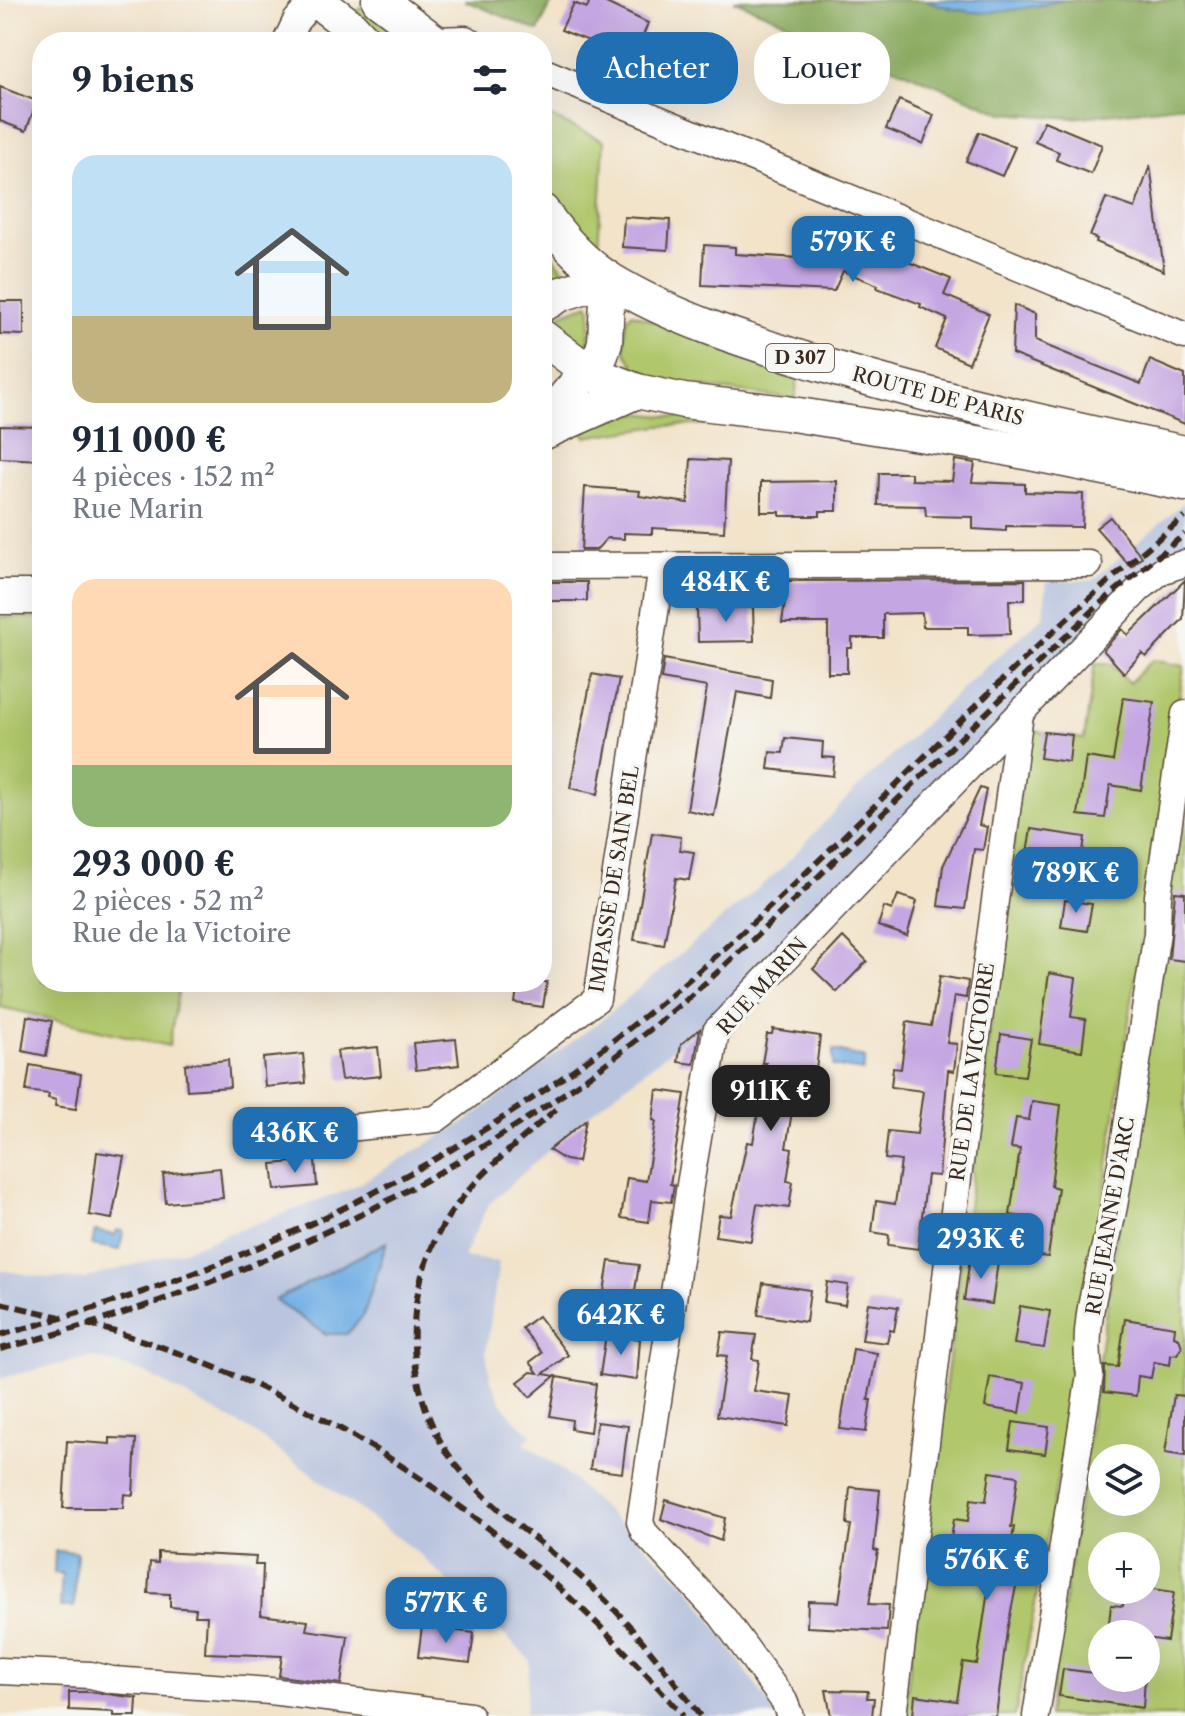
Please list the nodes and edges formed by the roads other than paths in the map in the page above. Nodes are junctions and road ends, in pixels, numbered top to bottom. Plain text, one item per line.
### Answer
1 (315, 0) edge
2 (379, 0) edge
3 (291, 32) edge
4 (356, 32) edge
5 (422, 32) edge
6 (552, 82) edge
7 (552, 223) edge
8 (608, 279) junction
9 (552, 299) edge
10 (1185, 336) edge
11 (552, 344) edge
12 (589, 372) junction
13 (637, 391) junction
14 (552, 413) edge
15 (552, 429) edge
16 (998, 430) junction
17 (1185, 453) edge
18 (1185, 484) edge
19 (1089, 564) dead end
20 (552, 566) edge
21 (662, 566) junction
22 (1173, 567) edge
23 (0, 597) edge
24 (32, 597) edge
25 (1020, 714) junction
26 (1185, 714) edge
27 (250, 1138) dead end
28 (0, 1671) edge
29 (470, 1716) edge
30 (790, 1716) edge
31 (893, 1716) edge
32 (1036, 1716) edge

1 - 3 street
1 - 4 main road
2 - 5 main road
6 - 10 street
7 - 8 main road, ROUTE DE PARIS / D 307
8 - 9 main road
8 - 12 main road
8 - 16 main road, ROUTE DE PARIS / D 307
11 - 12 main road, ROUTE DE PARIS / D 307
12 - 13 main road, ROUTE DE PARIS / D 307
12 - 14 main road
13 - 15 main road
13 - 16 main road, ROUTE DE PARIS / D 307
16 - 17 main road, ROUTE DE PARIS / D 307
16 - 18 main road, ROUTE DE PARIS / D 307
19 - 21 street
20 - 21 street
21 - 27 street, IMPASSE DE SAIN BEL
22 - 25 street, RUE MARIN
23 - 24 main road
25 - 30 street, RUE MARIN
25 - 31 street, RUE DE LA VICTOIRE
26 - 32 street, RUE JEANNE D'ARC
28 - 29 street

